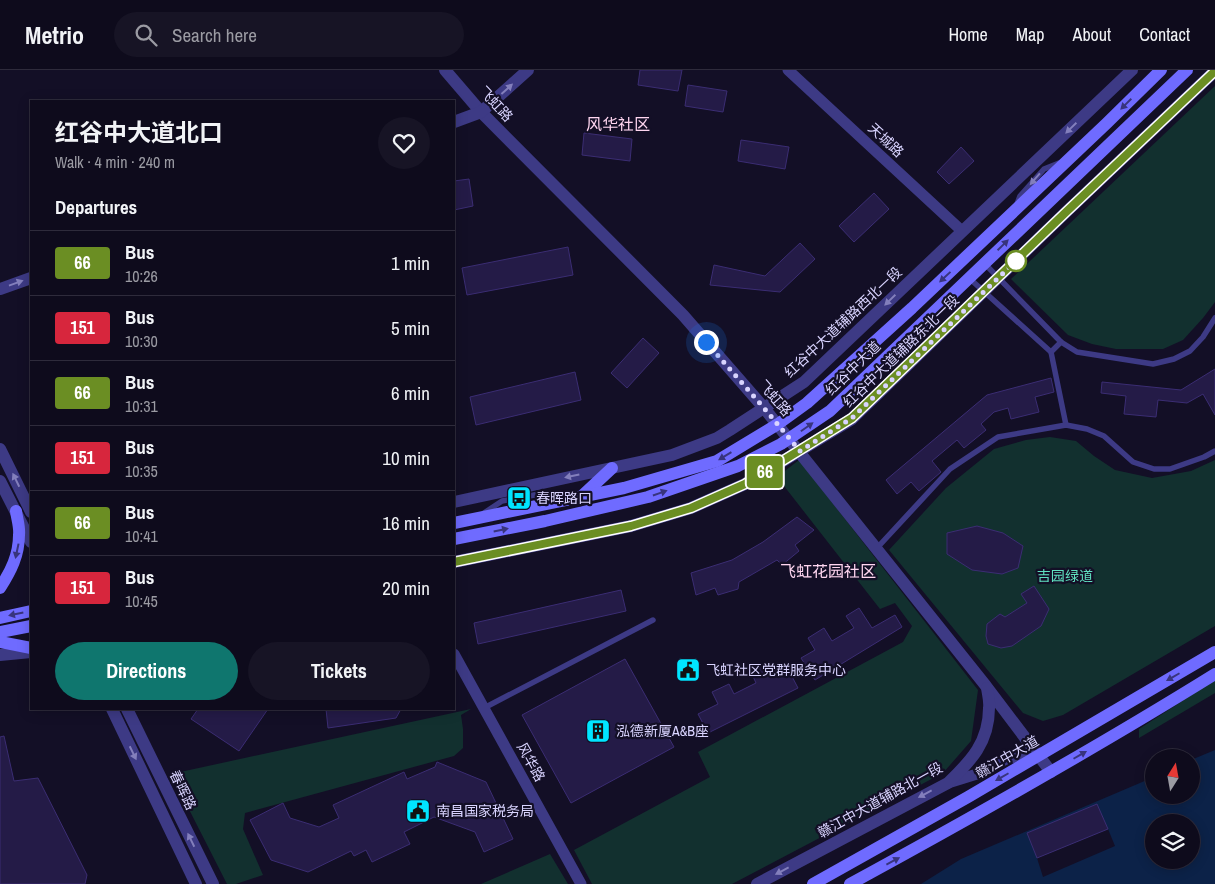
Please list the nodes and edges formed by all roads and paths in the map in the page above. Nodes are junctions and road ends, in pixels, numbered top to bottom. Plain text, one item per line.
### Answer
1 (446, 70) edge
2 (528, 70) edge
3 (788, 70) edge
4 (1132, 70) edge
5 (1161, 70) edge
6 (1187, 70) edge
7 (1215, 71) edge
8 (481, 112) junction
9 (455, 122) edge
10 (962, 231) junction
11 (985, 263) junction
12 (30, 278) edge
13 (969, 278) junction
14 (999, 278) junction
15 (0, 289) edge
16 (984, 292) junction
17 (1215, 318) edge
18 (1061, 342) junction
19 (1052, 352) junction
20 (764, 408) junction
21 (778, 424) junction
22 (1066, 425) junction
23 (790, 439) junction
24 (0, 449) edge
25 (800, 451) junction
26 (1215, 451) edge
27 (612, 468) junction
28 (0, 481) edge
29 (580, 497) junction
30 (455, 502) edge
31 (30, 510) edge
32 (16, 511) junction
33 (455, 523) edge
34 (455, 539) edge
35 (30, 540) edge
36 (877, 548) junction
37 (455, 562) edge
38 (2, 583) edge
39 (30, 611) edge
40 (0, 618) edge
41 (652, 620) dead end
42 (30, 626) edge
43 (0, 632) edge
44 (0, 642) edge
45 (30, 648) edge
46 (30, 652) edge
47 (1215, 652) edge
48 (0, 655) edge
49 (455, 656) edge
50 (1215, 674) edge
51 (986, 686) junction
52 (484, 708) junction
53 (112, 710) edge
54 (127, 710) edge
55 (1038, 756) junction
56 (1051, 772) junction
57 (948, 783) junction
58 (936, 815) junction
59 (196, 884) edge
60 (212, 884) edge
61 (581, 884) edge
62 (758, 884) edge
63 (808, 884) edge
64 (813, 884) edge
65 (850, 884) edge

1 - 8 street, 飞虹路
8 -> 2 street
3 - 10 street, 天城路
4 -> 10 street, 红谷中大道辅路西北一段
5 -> 21 main road, 红谷中大道
11 -> 6 main road, 红谷中大道
7 - 14 street, 红谷中大道辅路东北一段
8 - 9 street
8 - 20 street, 飞虹路
10 -> 20 street, 红谷中大道辅路西北一段
11 - 13 main road, 红谷中大道
11 - 14 lane
15 -> 12 street
13 - 16 lane
23 -> 13 main road, 红谷中大道
14 - 16 street, 红谷中大道辅路东北一段
14 - 18 lane
16 - 19 lane
16 - 25 street, 红谷中大道辅路东北一段
17 - 18 lane
18 - 19 lane
19 - 22 lane
20 - 21 street, 飞虹路
20 - 27 street, 红谷中大道辅路西北一段
21 - 23 street, 飞虹路
21 -> 29 main road, 红谷中大道
22 - 26 lane
22 - 36 lane
23 - 25 street, 飞虹路
34 -> 23 main road, 红谷中大道
31 -> 24 street
25 - 36 street, 飞虹路
25 - 37 street, 红谷中大道辅路东北一段
27 - 29 main road
27 -> 30 street, 红谷中大道辅路西北一段
28 - 32 street
29 - 33 main road, 红谷中大道
32 - 35 street
32 -> 38 main road
36 - 51 street, 飞虹路
39 -> 40 main road
41 - 52 lane
42 - 43 main road
44 - 45 main road
46 - 48 street
47 -> 55 main road, 赣江中大道
49 - 52 street, 风华路
56 -> 50 main road
51 - 55 street, 飞虹路
51 - 57 street, 赣江中大道辅路北一段
52 - 61 street, 风华路
53 -> 59 street, 春晖路
60 -> 54 street, 春晖路
55 - 56 street, 飞虹路
55 - 57 street
55 -> 58 main road, 赣江中大道
65 -> 56 main road
57 -> 62 street, 赣江中大道辅路北一段
58 - 63 lane
58 - 64 main road, 赣江中大道

